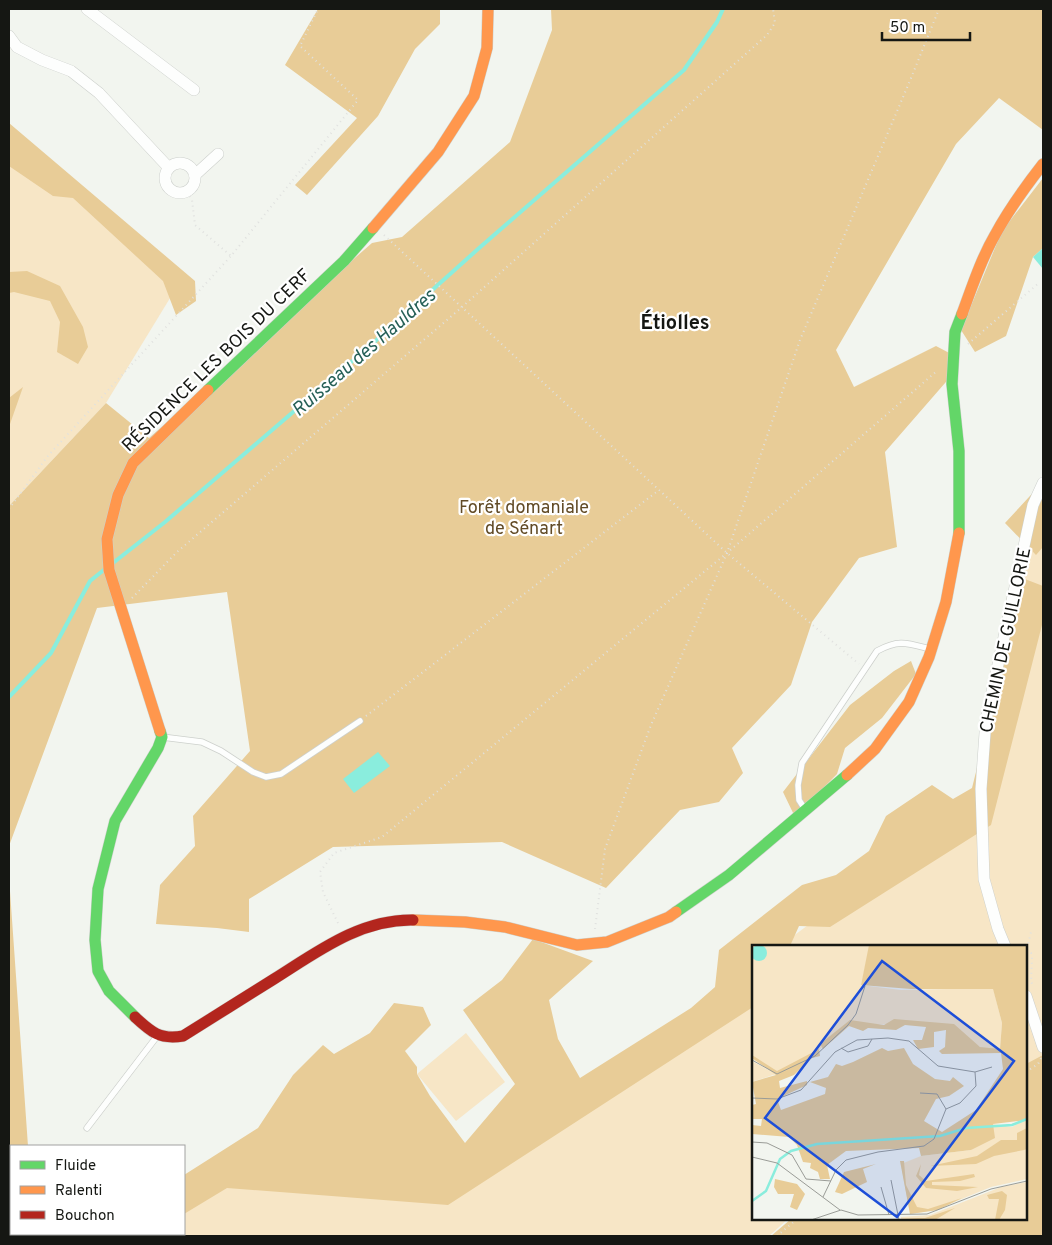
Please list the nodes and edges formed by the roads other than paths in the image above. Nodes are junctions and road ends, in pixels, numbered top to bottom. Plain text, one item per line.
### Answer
1 (87, 9) edge
2 (488, 9) edge
3 (9, 36) edge
4 (194, 90) dead end
5 (218, 154) dead end
6 (1043, 164) edge
7 (169, 168) junction
8 (196, 175) junction
9 (1043, 483) edge
10 (932, 649) junction
11 (360, 721) road end
12 (162, 737) junction
13 (806, 811) junction
14 (1005, 945) edge
15 (1030, 993) edge
16 (158, 1035) junction
17 (1043, 1047) edge
18 (87, 1128) dead end

1 - 4 street
2 - 12 street, RÉSIDENCE LES BOIS DU CERF
3 - 7 street
5 - 8 street
6 - 10 street
7 - 8 street
7 - 8 street
9 - 14 street, CHEMIN DE GUILLORIE
10 - 13 street
10 - 13 lane
11 - 12 lane
12 - 16 street
13 - 16 street
15 - 17 street
16 - 18 lane

